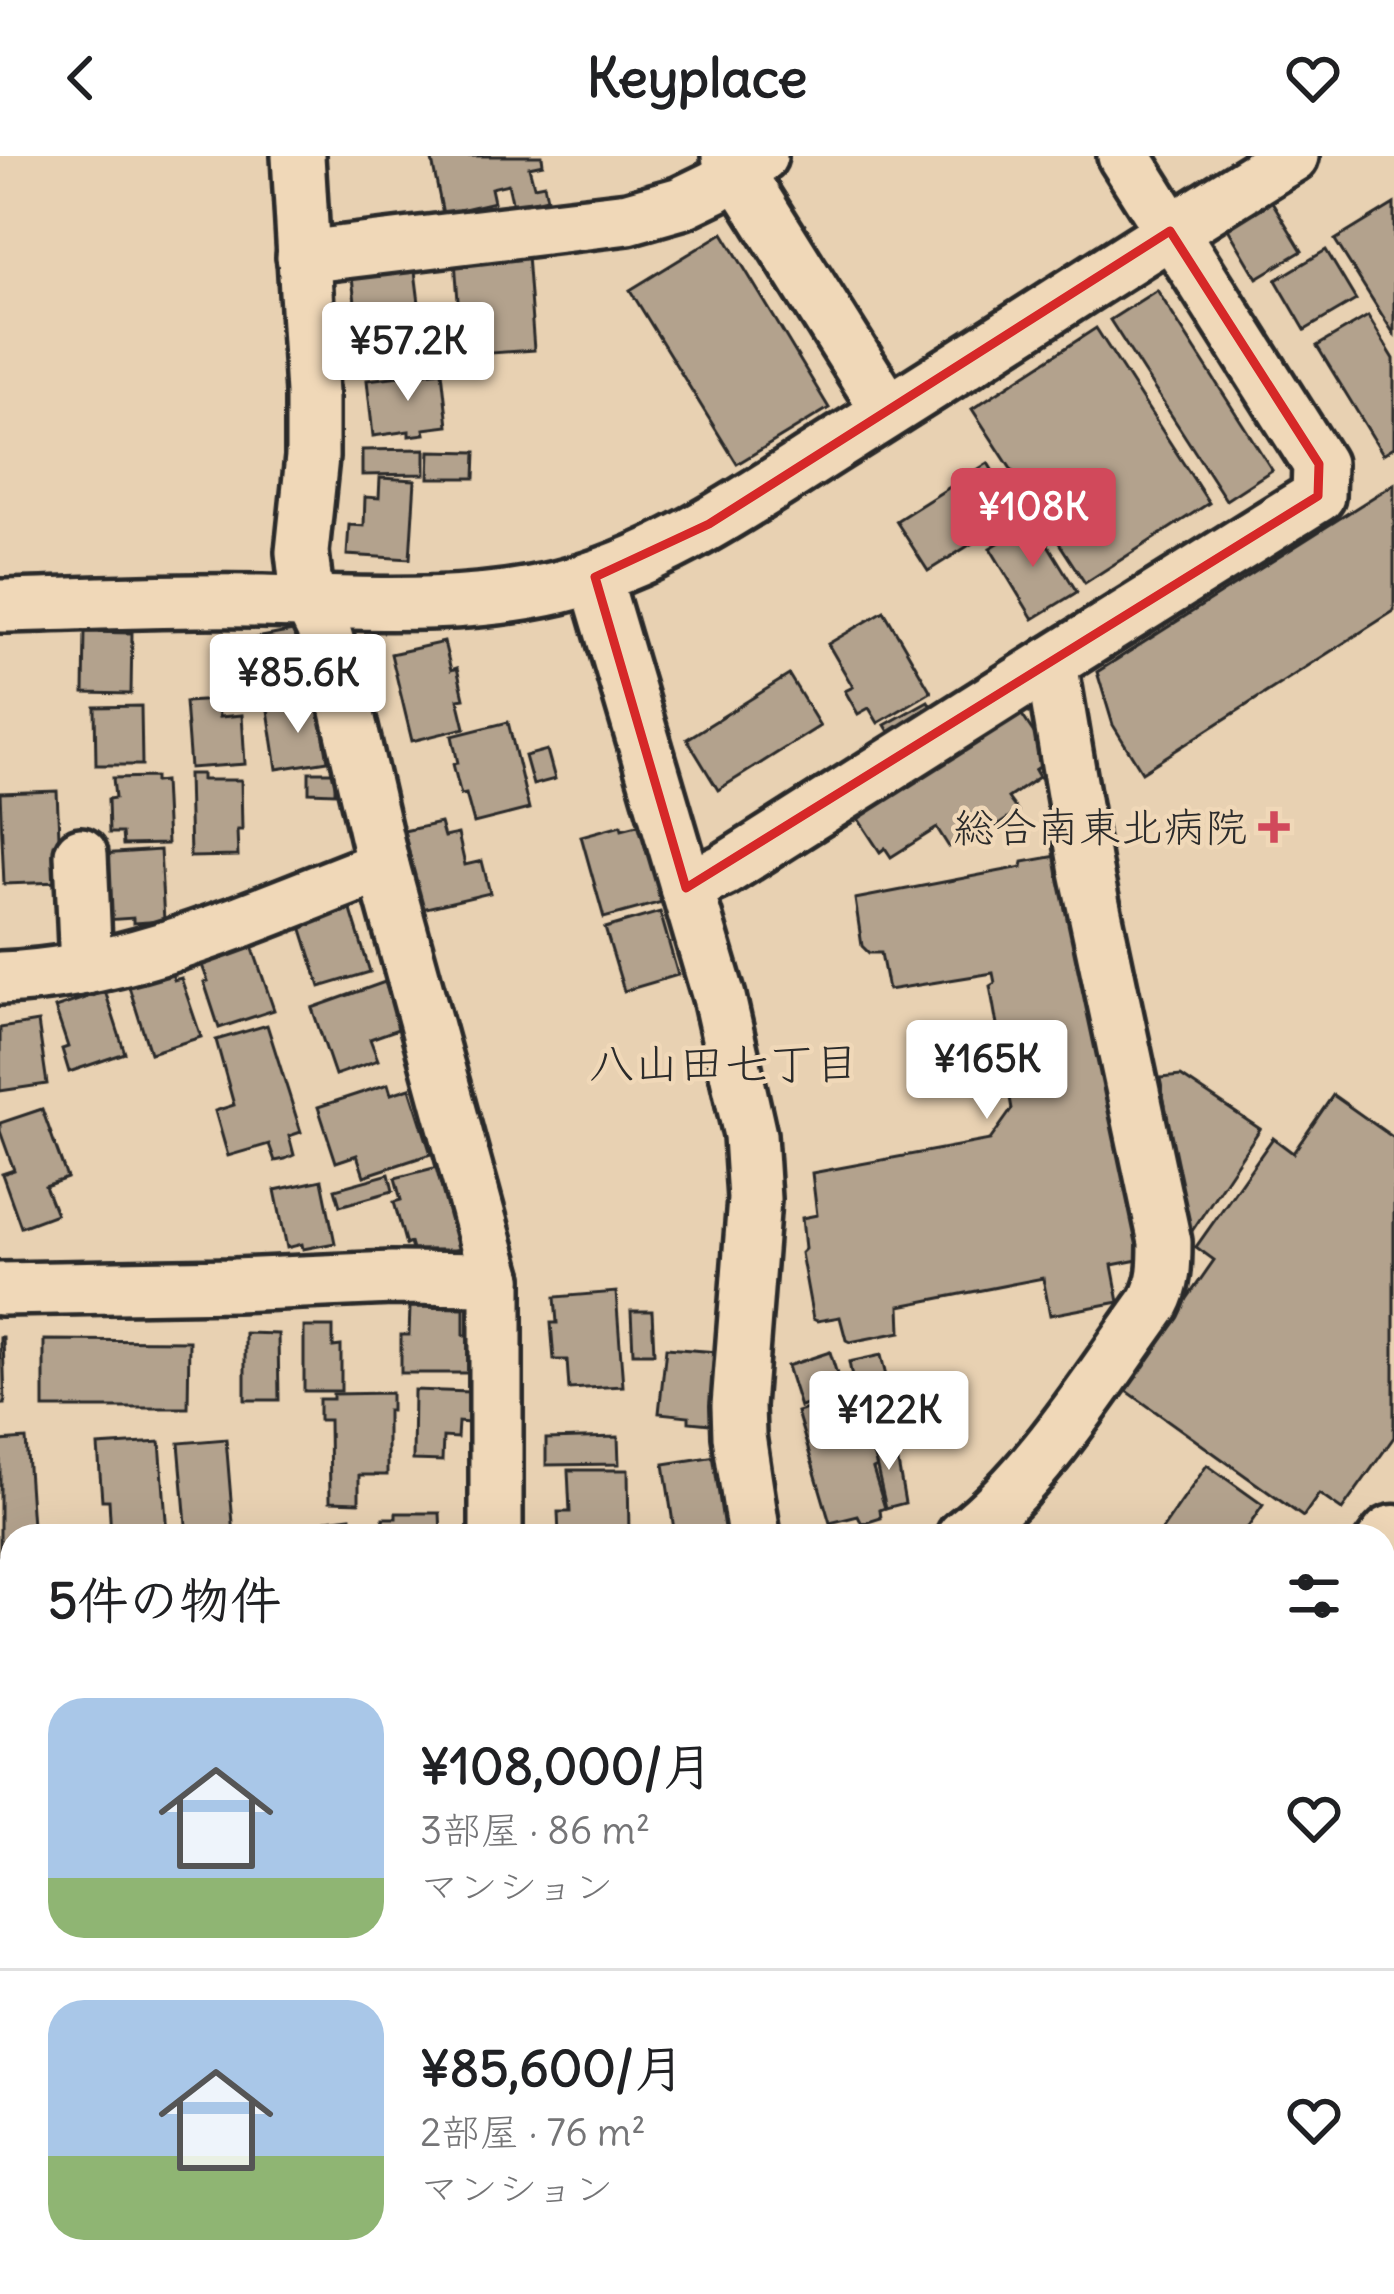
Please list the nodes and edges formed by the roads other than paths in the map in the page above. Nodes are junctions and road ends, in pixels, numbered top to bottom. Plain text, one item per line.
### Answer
1 (298, 156) edge
2 (1124, 156) edge
3 (1292, 156) edge
4 (743, 161) edge
5 (1170, 231) junction
6 (304, 256) junction
7 (888, 412) junction
8 (596, 577) junction
9 (310, 603) junction
10 (0, 607) edge
11 (1051, 663) junction
12 (81, 854) dead end
13 (383, 866) junction
14 (686, 888) junction
15 (86, 968) junction
16 (0, 978) edge
17 (496, 1279) junction
18 (0, 1289) edge
19 (496, 1524) edge
20 (752, 1524) edge
21 (977, 1524) edge

1 - 6 street
2 - 5 street
3 - 5 street
4 - 6 street
4 - 7 street
5 - 7 street
5 - 11 street
6 - 9 street
7 - 8 street
8 - 9 street
8 - 14 street
9 - 10 street
9 - 13 street
11 - 14 street
11 - 21 street
12 - 15 street
13 - 15 street
13 - 17 street
14 - 20 street
15 - 16 street
17 - 18 street
17 - 19 street

